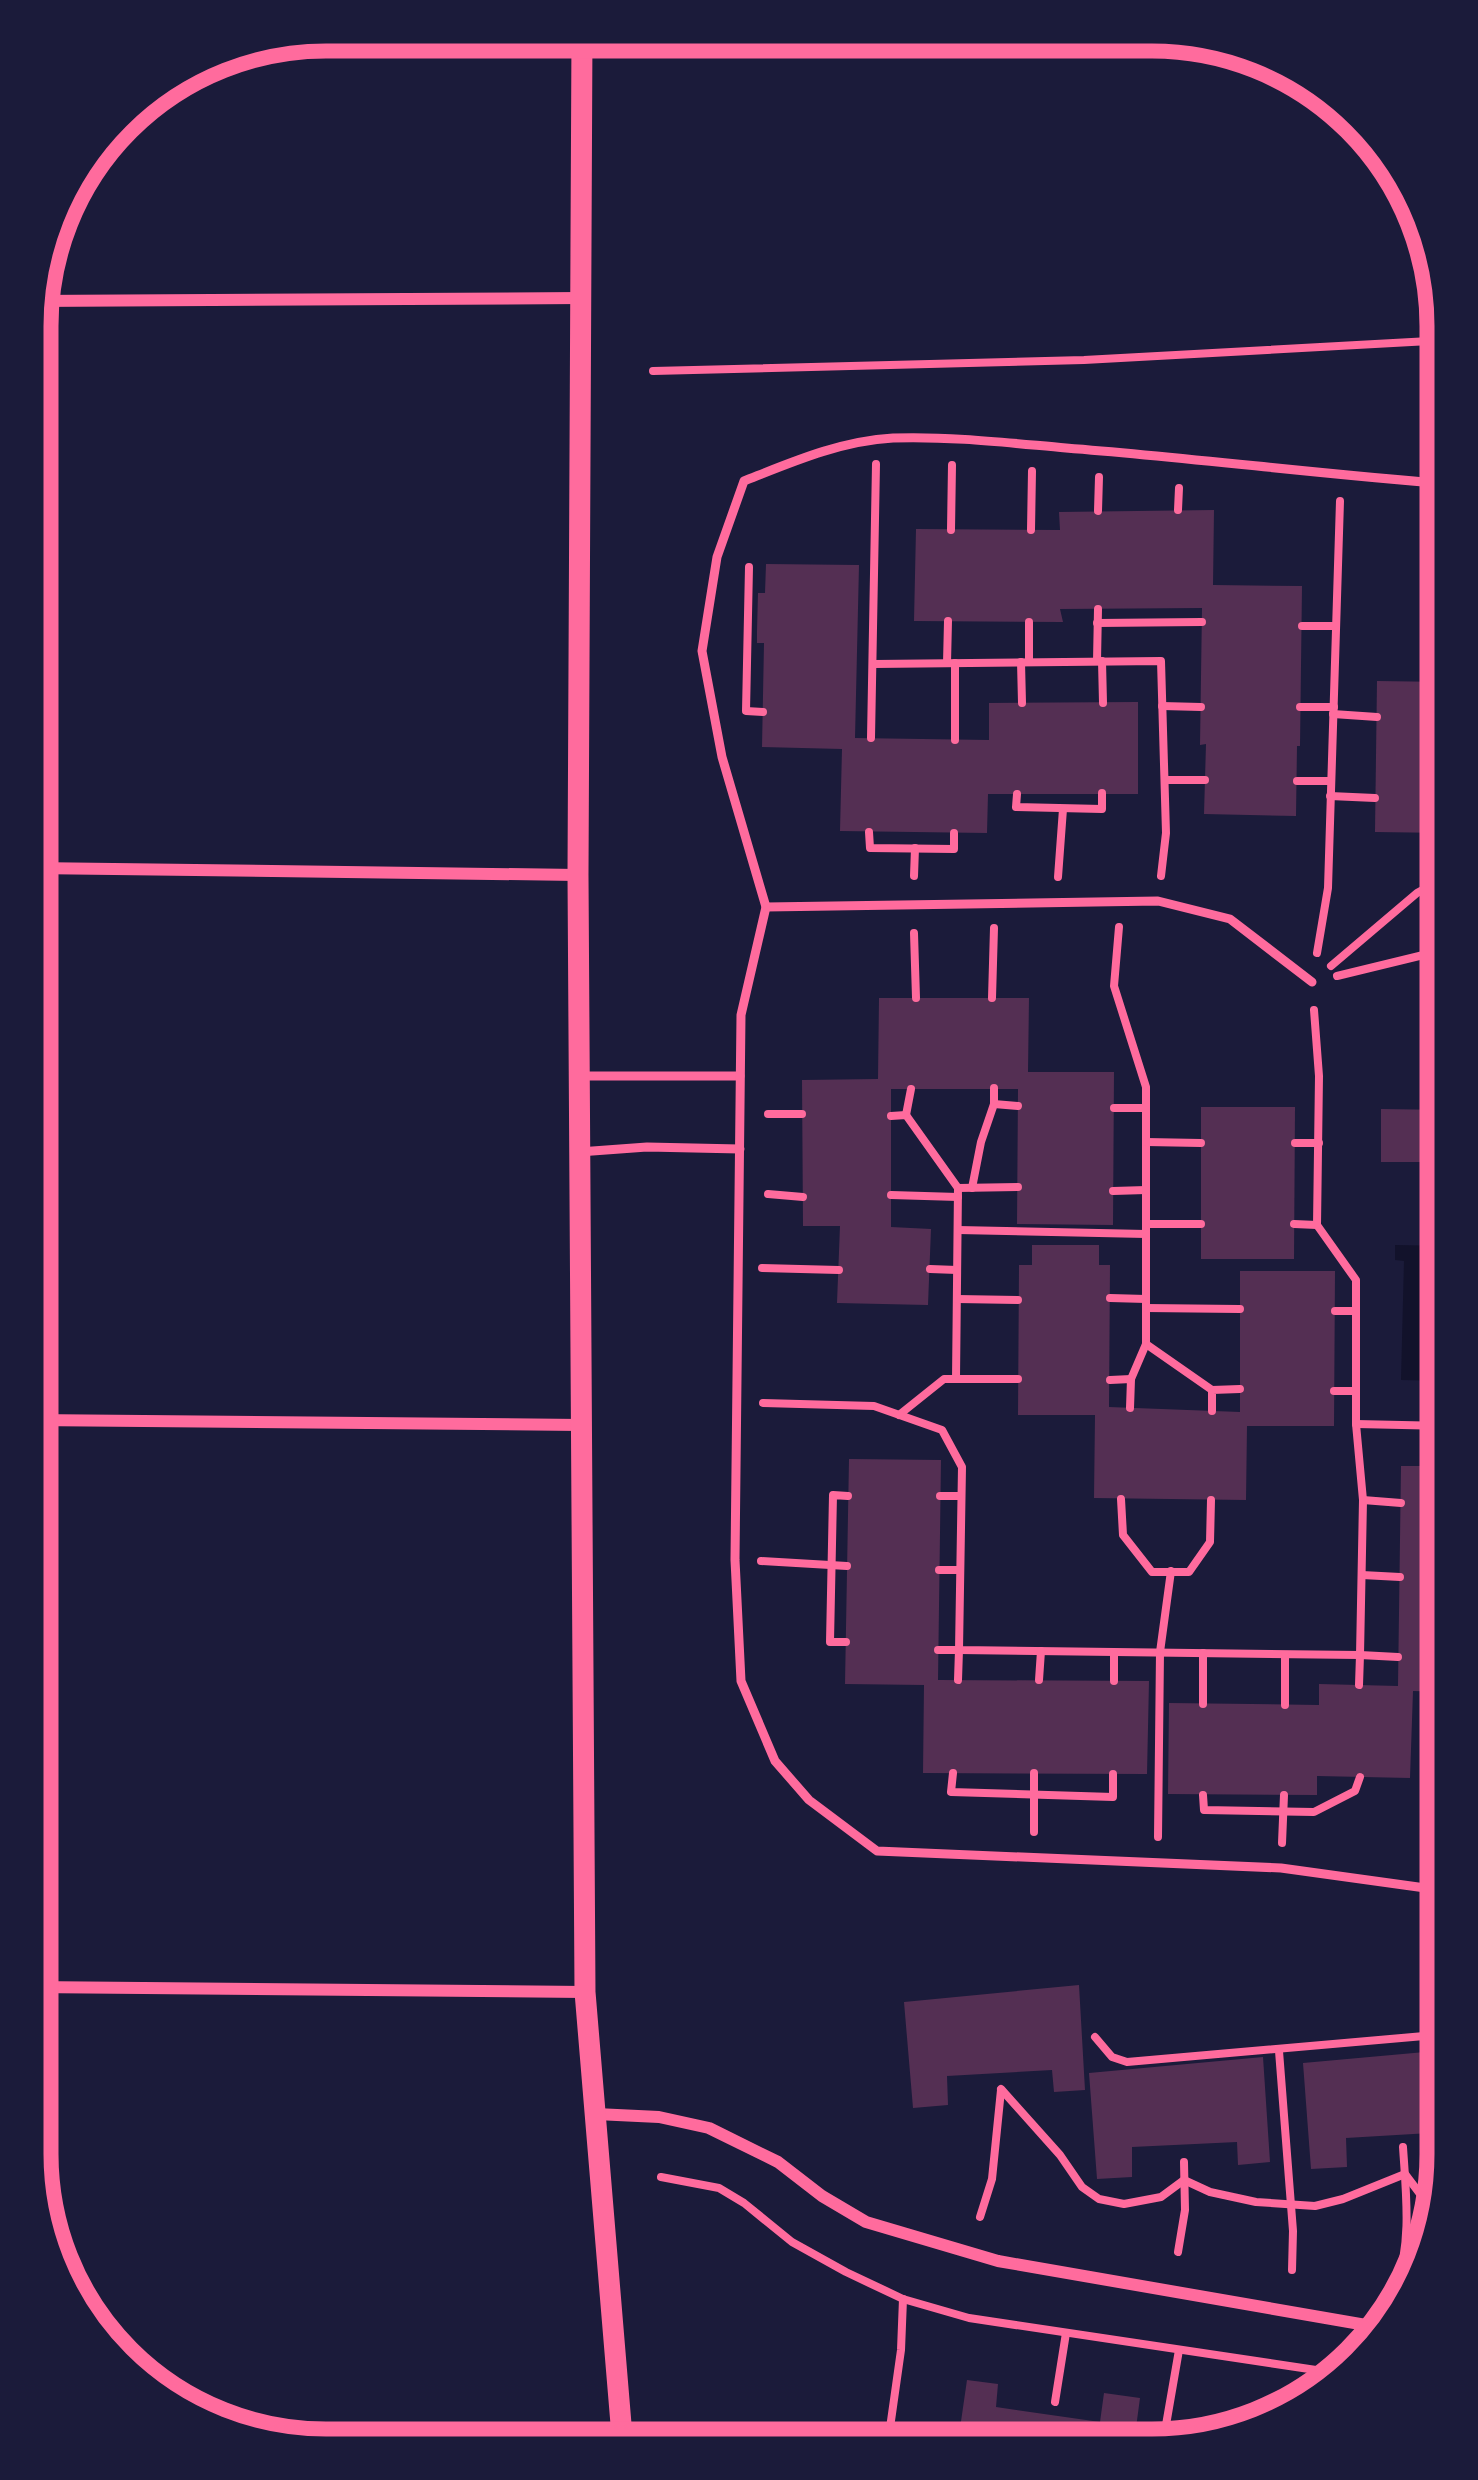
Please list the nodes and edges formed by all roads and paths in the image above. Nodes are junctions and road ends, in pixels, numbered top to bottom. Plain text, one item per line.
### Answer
1 (582, 51) edge
2 (583, 298) junction
3 (52, 301) edge
4 (1427, 341) edge
5 (653, 371) dead end
6 (952, 440) junction
7 (876, 441) junction
8 (1033, 445) junction
9 (1341, 476) junction
10 (1427, 482) edge
11 (951, 530) dead end
12 (1030, 530) dead end
13 (749, 552) dead end
14 (1178, 608) dead end
15 (1098, 609) dead end
16 (948, 621) dead end
17 (1029, 622) dead end
18 (1202, 622) dead end
19 (1097, 623) junction
20 (1177, 623) junction
21 (1302, 626) dead end
22 (1336, 626) junction
23 (858, 633) dead end
24 (874, 634) junction
25 (1100, 662) junction
26 (951, 663) junction
27 (1025, 663) junction
28 (874, 664) junction
29 (1022, 703) dead end
30 (1102, 703) dead end
31 (1162, 706) junction
32 (1300, 706) dead end
33 (1201, 707) dead end
34 (1334, 711) junction
35 (763, 712) dead end
36 (856, 714) dead end
37 (873, 715) junction
38 (1377, 717) dead end
39 (872, 738) dead end
40 (956, 740) dead end
41 (1164, 780) junction
42 (1205, 780) dead end
43 (1331, 781) junction
44 (1297, 782) dead end
45 (1017, 794) dead end
46 (1102, 794) dead end
47 (1330, 796) junction
48 (1375, 798) dead end
49 (1063, 808) junction
50 (869, 832) dead end
51 (954, 833) dead end
52 (51, 868) edge
53 (578, 874) junction
54 (1427, 888) edge
55 (1120, 902) junction
56 (1159, 902) junction
57 (1057, 903) junction
58 (995, 904) junction
59 (766, 907) junction
60 (1427, 954) edge
61 (1312, 982) junction
62 (992, 998) dead end
63 (579, 1076) junction
64 (740, 1076) junction
65 (994, 1088) dead end
66 (911, 1089) dead end
67 (994, 1104) junction
68 (1018, 1106) dead end
69 (1114, 1108) dead end
70 (1146, 1108) junction
71 (906, 1114) junction
72 (891, 1116) dead end
73 (1146, 1142) junction
74 (1201, 1143) dead end
75 (1294, 1143) dead end
76 (1318, 1143) junction
77 (740, 1149) junction
78 (580, 1152) junction
79 (1018, 1186) dead end
80 (972, 1188) junction
81 (1145, 1190) junction
82 (1113, 1191) dead end
83 (958, 1193) junction
84 (891, 1196) dead end
85 (1201, 1224) dead end
86 (1294, 1224) dead end
87 (1317, 1225) junction
88 (1146, 1229) junction
89 (958, 1230) junction
90 (738, 1267) junction
91 (930, 1269) dead end
92 (838, 1270) dead end
93 (957, 1270) junction
94 (1110, 1298) dead end
95 (957, 1299) junction
96 (1018, 1300) dead end
97 (1146, 1304) junction
98 (1240, 1310) dead end
99 (1334, 1311) dead end
100 (1356, 1311) junction
101 (1146, 1344) junction
102 (1131, 1378) junction
103 (956, 1379) junction
104 (1018, 1379) dead end
105 (1110, 1380) dead end
106 (1240, 1389) dead end
107 (1212, 1390) junction
108 (1334, 1391) dead end
109 (1356, 1391) junction
110 (737, 1402) junction
111 (1130, 1408) dead end
112 (1213, 1411) dead end
113 (899, 1415) junction
114 (51, 1420) edge
115 (1356, 1424) junction
116 (581, 1425) junction
117 (1426, 1426) edge
118 (848, 1496) dead end
119 (940, 1496) dead end
120 (962, 1496) junction
121 (1121, 1499) dead end
122 (1211, 1500) dead end
123 (1363, 1501) junction
124 (1401, 1503) dead end
125 (735, 1560) junction
126 (832, 1565) junction
127 (848, 1566) dead end
128 (939, 1570) dead end
129 (960, 1570) junction
130 (1171, 1571) junction
131 (1361, 1575) junction
132 (1400, 1577) dead end
133 (846, 1642) dead end
134 (938, 1650) dead end
135 (959, 1650) junction
136 (1040, 1651) junction
137 (1114, 1652) junction
138 (1160, 1652) junction
139 (1204, 1654) junction
140 (1285, 1654) junction
141 (1360, 1655) junction
142 (1398, 1657) dead end
143 (958, 1680) dead end
144 (1040, 1681) dead end
145 (1114, 1681) dead end
146 (1359, 1685) dead end
147 (1203, 1703) dead end
148 (1285, 1705) dead end
149 (953, 1773) dead end
150 (1034, 1773) dead end
151 (1113, 1774) dead end
152 (1360, 1777) dead end
153 (1035, 1794) junction
154 (1203, 1795) dead end
155 (1284, 1795) dead end
156 (1283, 1811) junction
157 (1034, 1858) junction
158 (1157, 1863) junction
159 (1281, 1868) junction
160 (1426, 1888) edge
161 (51, 1987) edge
162 (585, 1992) junction
163 (1426, 2036) edge
164 (1095, 2038) dead end
165 (1279, 2050) junction
166 (596, 2114) junction
167 (1402, 2146) dead end
168 (1184, 2162) dead end
169 (1405, 2174) junction
170 (661, 2177) dead end
171 (1184, 2180) junction
172 (1423, 2198) edge
173 (1290, 2204) junction
174 (980, 2217) dead end
175 (1178, 2252) dead end
176 (1402, 2267) edge
177 (1292, 2270) dead end
178 (903, 2299) junction
179 (1366, 2325) edge
180 (1066, 2333) junction
181 (1179, 2350) junction
182 (1321, 2371) edge
183 (1055, 2402) dead end
184 (1165, 2428) edge
185 (621, 2429) edge
186 (889, 2429) edge

1 - 2 street
2 - 3 street
2 - 53 street
4 - 5 path
6 - 7 lane
6 - 8 lane
6 - 11 path
7 - 24 path
7 - 59 lane
8 - 9 lane
8 - 12 path
9 - 10 lane
9 - 22 path
13 - 35 path
14 - 20 path
15 - 19 path
16 - 26 path
17 - 27 path
18 - 20 path
19 - 20 path
19 - 25 path
21 - 22 path
22 - 34 path
23 - 24 path
24 - 28 path
25 - 27 path
25 - 30 path
25 - 31 path
26 - 27 path
26 - 28 path
26 - 40 path
27 - 29 path
28 - 37 path
31 - 33 path
31 - 41 path
32 - 34 path
34 - 38 path
34 - 43 path
36 - 37 path
37 - 39 path
41 - 42 path
41 - 56 path
43 - 44 path
43 - 47 path
45 - 49 path
46 - 49 path
47 - 48 path
47 - 61 path
49 - 57 path
50 - 51 path
52 - 53 street
53 - 63 street
54 - 61 path
55 - 56 lane
55 - 57 lane
55 - 70 path
56 - 61 lane
57 - 58 lane
58 - 59 lane
58 - 62 path
59 - 64 lane
60 - 61 path
61 - 76 path
63 - 64 lane
63 - 78 street
64 - 77 lane
65 - 67 path
66 - 71 path
67 - 68 path
67 - 80 path
69 - 70 path
70 - 73 path
71 - 72 path
71 - 83 path
73 - 74 path
73 - 81 path
75 - 76 path
76 - 87 path
77 - 78 lane
77 - 90 lane
78 - 116 street
79 - 80 path
80 - 83 path
81 - 82 path
81 - 88 path
83 - 84 path
83 - 89 path
85 - 88 path
86 - 87 path
87 - 100 path
88 - 89 path
88 - 97 path
89 - 93 path
90 - 92 path
90 - 110 lane
91 - 93 path
93 - 95 path
94 - 97 path
95 - 96 path
95 - 103 path
97 - 98 path
97 - 101 path
99 - 100 path
100 - 109 path
101 - 102 path
101 - 107 path
102 - 105 path
102 - 111 path
103 - 104 path
103 - 113 path
106 - 107 path
107 - 112 path
108 - 109 path
109 - 115 path
110 - 113 path
110 - 125 lane
113 - 120 path
114 - 116 street
115 - 117 path
115 - 123 path
116 - 162 street
118 - 126 path
119 - 120 path
120 - 129 path
121 - 130 path
122 - 130 path
123 - 124 path
123 - 131 path
125 - 126 path
125 - 157 lane
126 - 127 path
126 - 133 path
128 - 129 path
129 - 135 path
130 - 138 path
131 - 132 path
131 - 141 path
134 - 135 path
135 - 136 path
135 - 143 path
136 - 137 path
136 - 144 path
137 - 138 path
137 - 145 path
138 - 139 path
138 - 158 path
139 - 140 path
139 - 147 path
140 - 141 path
140 - 148 path
141 - 142 path
141 - 146 path
149 - 153 path
150 - 153 path
151 - 153 path
152 - 156 path
153 - 157 path
154 - 156 path
155 - 156 path
156 - 159 path
157 - 158 lane
158 - 159 lane
159 - 160 lane
161 - 162 street
162 - 166 street
163 - 165 path
164 - 165 path
165 - 173 path
166 - 179 street
166 - 185 street
167 - 169 path
168 - 171 path
169 - 172 path
169 - 173 path
169 - 176 path
170 - 178 path
171 - 173 path
171 - 174 path
171 - 175 path
173 - 177 path
178 - 180 path
178 - 186 path
180 - 181 path
180 - 183 path
181 - 182 path
181 - 184 path

